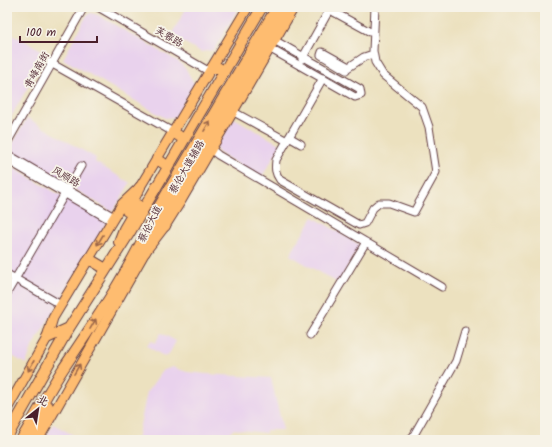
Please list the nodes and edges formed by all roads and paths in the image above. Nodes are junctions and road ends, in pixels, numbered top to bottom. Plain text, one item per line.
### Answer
1 (80, 7) edge
2 (84, 7) edge
3 (98, 7) edge
4 (106, 7) edge
5 (248, 7) edge
6 (255, 7) edge
7 (262, 7) edge
8 (277, 7) edge
9 (287, 7) edge
10 (294, 7) edge
11 (375, 7) edge
12 (330, 8) edge
13 (374, 34) junction
14 (274, 37) junction
15 (269, 48) junction
16 (373, 54) junction
17 (303, 56) junction
18 (51, 62) junction
19 (299, 65) junction
20 (214, 71) junction
21 (337, 75) junction
22 (323, 78) junction
23 (332, 84) junction
24 (232, 110) junction
25 (176, 134) junction
26 (7, 137) edge
27 (288, 139) junction
28 (7, 143) edge
29 (301, 144) dead end
30 (208, 147) junction
31 (7, 154) edge
32 (7, 160) edge
33 (160, 161) junction
34 (82, 166) dead end
35 (140, 187) junction
36 (66, 192) junction
37 (178, 197) junction
38 (113, 219) junction
39 (165, 226) junction
40 (150, 233) junction
41 (366, 242) junction
42 (144, 252) junction
43 (89, 258) junction
44 (112, 258) junction
45 (106, 269) junction
46 (7, 274) edge
47 (15, 279) junction
48 (442, 287) dead end
49 (7, 293) edge
50 (61, 305) junction
51 (70, 328) junction
52 (465, 331) dead end
53 (310, 335) dead end
54 (47, 338) junction
55 (82, 343) junction
56 (7, 409) edge
57 (7, 423) edge
58 (7, 437) edge
59 (21, 440) edge
60 (31, 440) edge
61 (38, 440) edge
62 (411, 440) edge

1 - 18 street, 青峰南街
2 - 18 street, 青峰南街
3 - 20 street, 芙蓉路
4 - 20 street, 芙蓉路
5 - 20 main road
6 - 20 highway
7 - 44 highway, 蔡伦大道
40 -> 8 highway, 蔡伦大道
9 - 14 highway
10 - 14 main road, 蔡伦大道辅路
11 - 13 street
12 - 13 street
12 - 17 street
13 - 16 street
14 - 15 main road, 蔡伦大道辅路
14 - 17 street
14 - 30 highway
15 - 19 street
15 - 24 main road, 蔡伦大道辅路
16 - 21 street
16 - 27 street
17 - 19 street
17 - 21 street
18 - 25 street
18 - 26 street, 青峰南街
18 - 28 street, 青峰南街
19 - 22 street
20 - 25 highway
21 - 23 street
21 - 23 street
22 - 23 street
22 - 27 street
24 - 27 street
24 - 30 main road, 蔡伦大道辅路
25 - 33 highway
27 - 29 street
30 - 37 highway
30 - 41 street
31 - 36 street, 风顺路
32 - 36 street, 风顺路
33 - 35 main road
33 - 44 highway
34 - 36 street
35 - 38 main road
35 - 44 highway
36 - 38 street, 风顺路
36 - 47 street
37 - 39 main road, 蔡伦大道辅路
37 - 40 highway
38 -> 43 main road
39 - 40 highway
39 - 42 main road, 蔡伦大道辅路
40 - 42 highway
55 -> 40 highway, 蔡伦大道
41 - 48 street
41 - 53 street
61 -> 42 main road, 蔡伦大道辅路
43 - 45 highway
43 - 50 main road
44 - 45 highway, 蔡伦大道
45 - 51 highway, 蔡伦大道
46 - 47 street
47 - 49 street
47 - 50 street
50 - 54 main road
51 - 54 highway
51 - 57 highway
51 - 58 highway, 蔡伦大道
52 - 62 street
54 -> 56 main road
55 - 59 highway, 蔡伦大道
55 - 60 highway

